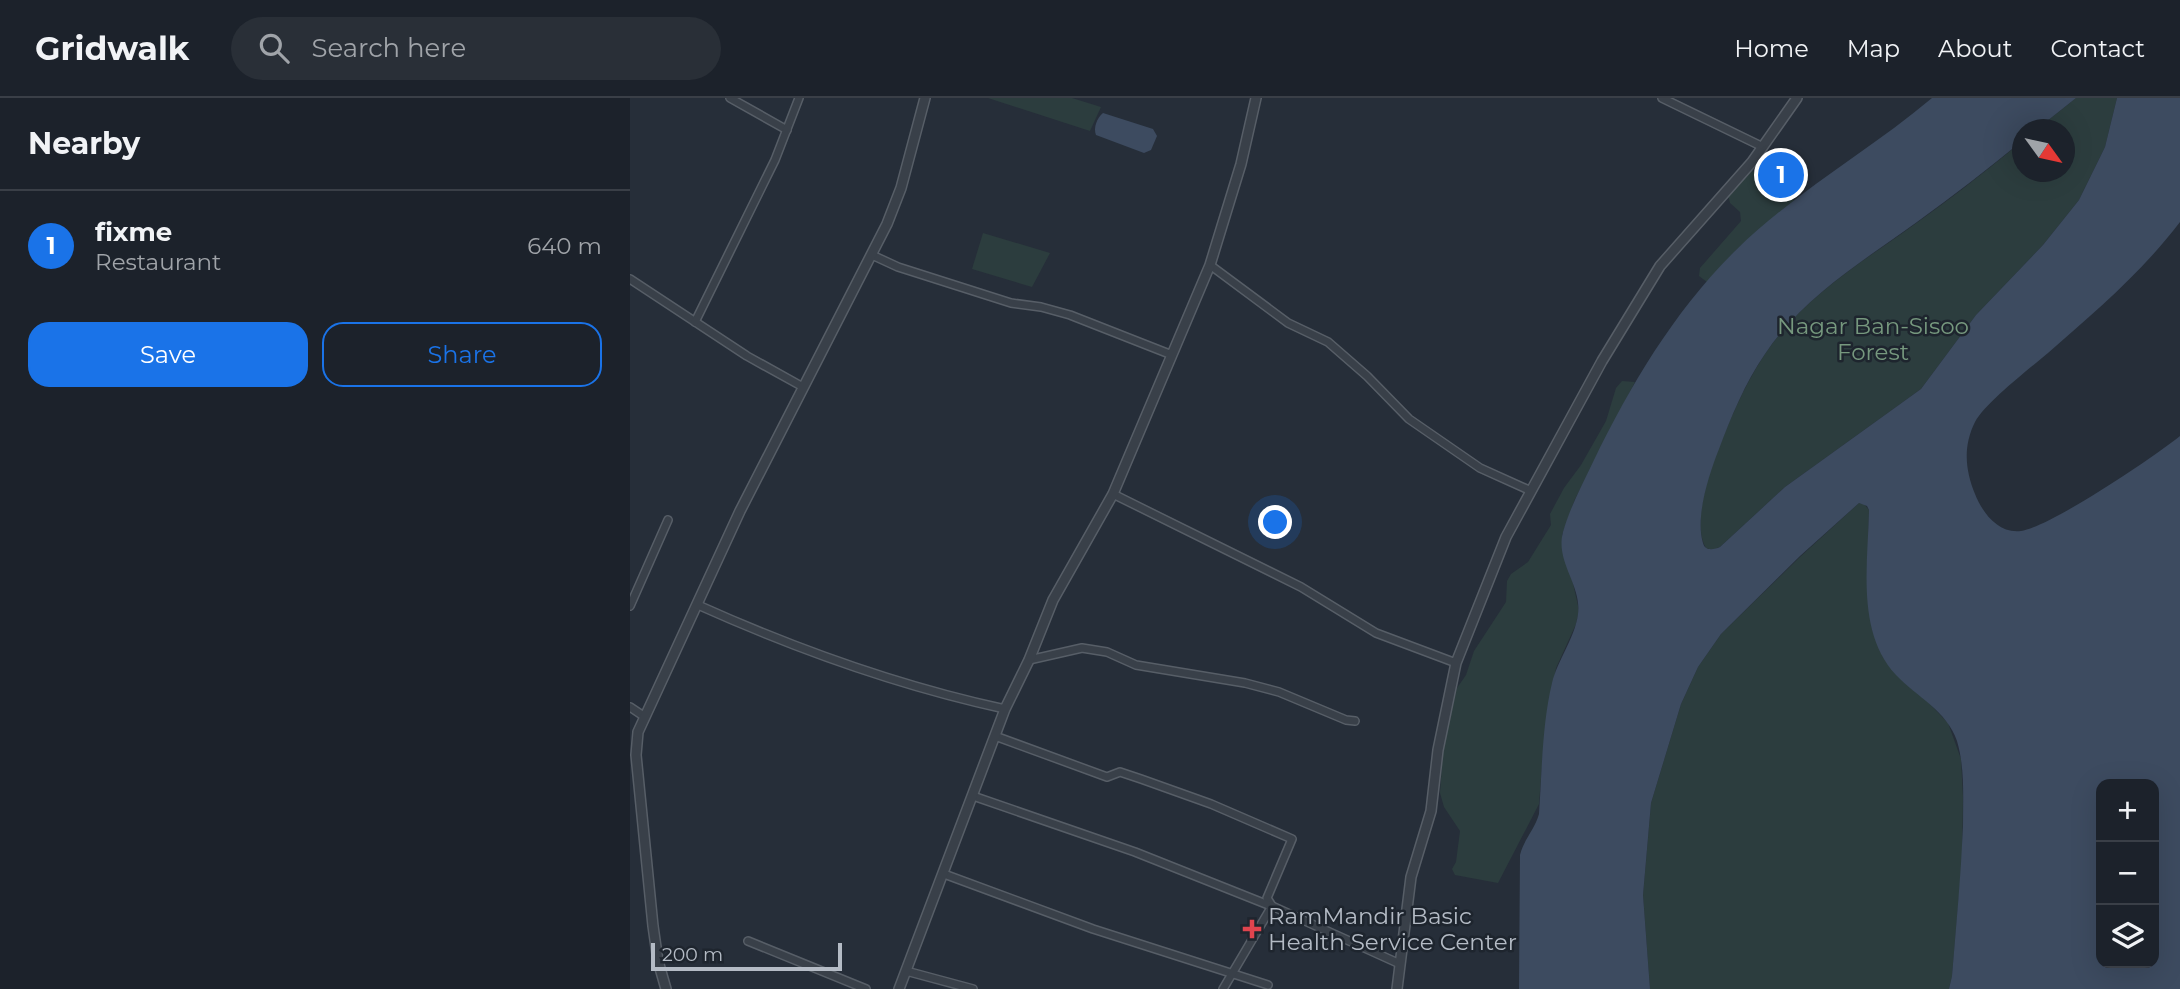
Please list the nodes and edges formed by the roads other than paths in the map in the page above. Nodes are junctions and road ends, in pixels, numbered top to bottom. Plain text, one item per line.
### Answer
1 (730, 98) edge
2 (799, 98) edge
3 (925, 98) edge
4 (1256, 98) edge
5 (1662, 98) edge
6 (1797, 98) edge
7 (787, 130) junction
8 (1763, 147) junction
9 (872, 255) junction
10 (1210, 265) junction
11 (630, 279) edge
12 (695, 322) junction
13 (1172, 355) junction
14 (803, 387) junction
15 (1531, 491) junction
16 (1113, 494) junction
17 (668, 520) dead end
18 (698, 605) junction
19 (630, 606) edge
20 (1029, 660) junction
21 (1456, 663) junction
22 (630, 706) edge
23 (1005, 709) junction
24 (645, 717) junction
25 (1355, 720) dead end
26 (995, 736) junction
27 (973, 796) junction
28 (944, 874) junction
29 (1272, 906) junction
30 (748, 941) dead end
31 (1400, 964) junction
32 (906, 971) junction
33 (1232, 974) junction
34 (1268, 985) dead end
35 (666, 989) edge
36 (866, 989) edge
37 (899, 989) edge
38 (973, 989) edge
39 (1223, 989) edge
40 (1397, 989) edge

1 - 7 street
2 - 7 street
3 - 9 street
4 - 10 street
5 - 8 street
6 - 8 street
7 - 12 street
8 - 15 street
9 - 13 street
9 - 14 street
10 - 13 street
10 - 15 street
11 - 12 street
12 - 14 street
13 - 16 street
14 - 18 street
15 - 21 street
16 - 20 street
16 - 21 street
17 - 19 street
18 - 23 street
18 - 24 street
20 - 23 street
20 - 25 street
21 - 31 street
22 - 24 street
23 - 26 street
24 - 35 street
26 - 27 street
26 - 29 street
27 - 28 street
27 - 29 street
28 - 32 street
28 - 33 street
29 - 31 street
29 - 33 street
30 - 36 street
31 - 40 street
32 - 37 street
32 - 38 street
33 - 34 street
33 - 39 street

